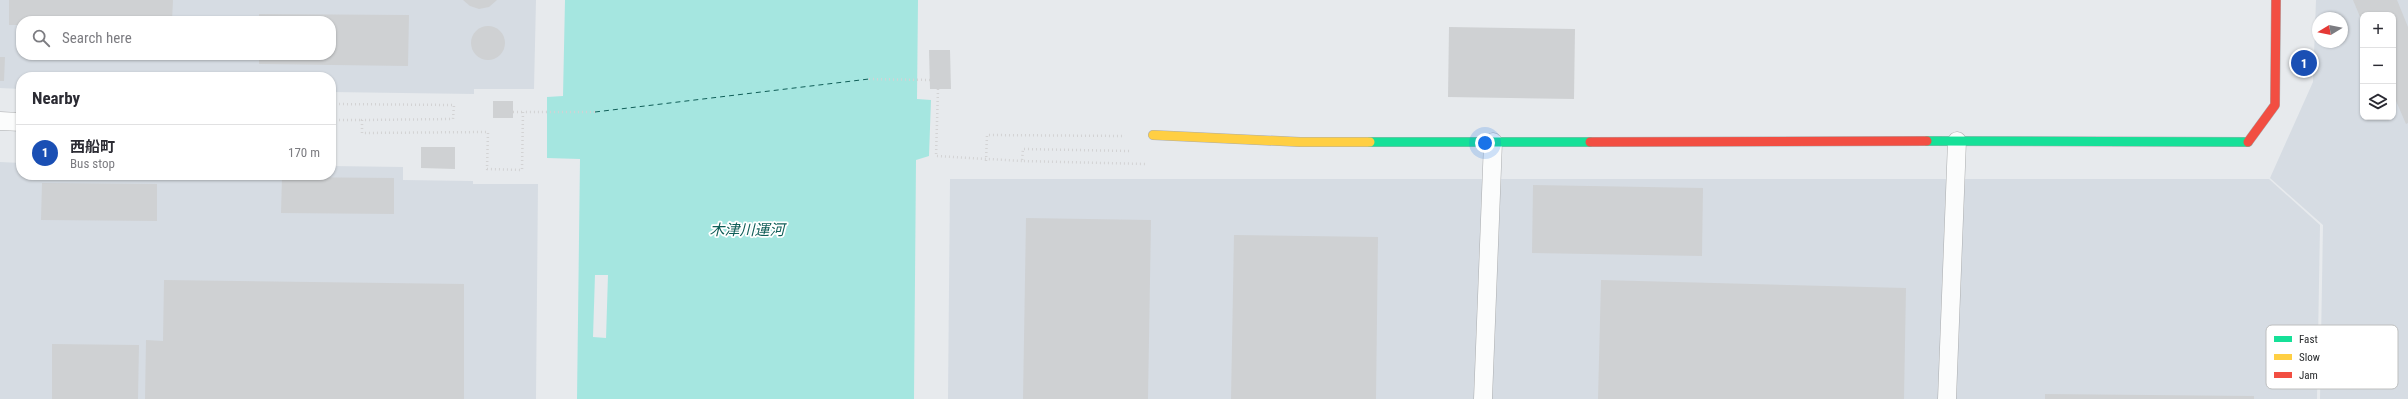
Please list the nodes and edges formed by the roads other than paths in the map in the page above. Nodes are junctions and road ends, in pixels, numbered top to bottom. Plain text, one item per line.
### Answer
1 (2276, 0) edge
2 (0, 121) edge
3 (16, 122) edge
4 (1153, 135) dead end
5 (1957, 141) junction
6 (1493, 142) junction
7 (1483, 399) edge
8 (1947, 399) edge

1 - 5 street
2 - 3 lane
4 - 6 street
5 - 6 street
5 - 8 lane
6 - 7 lane

